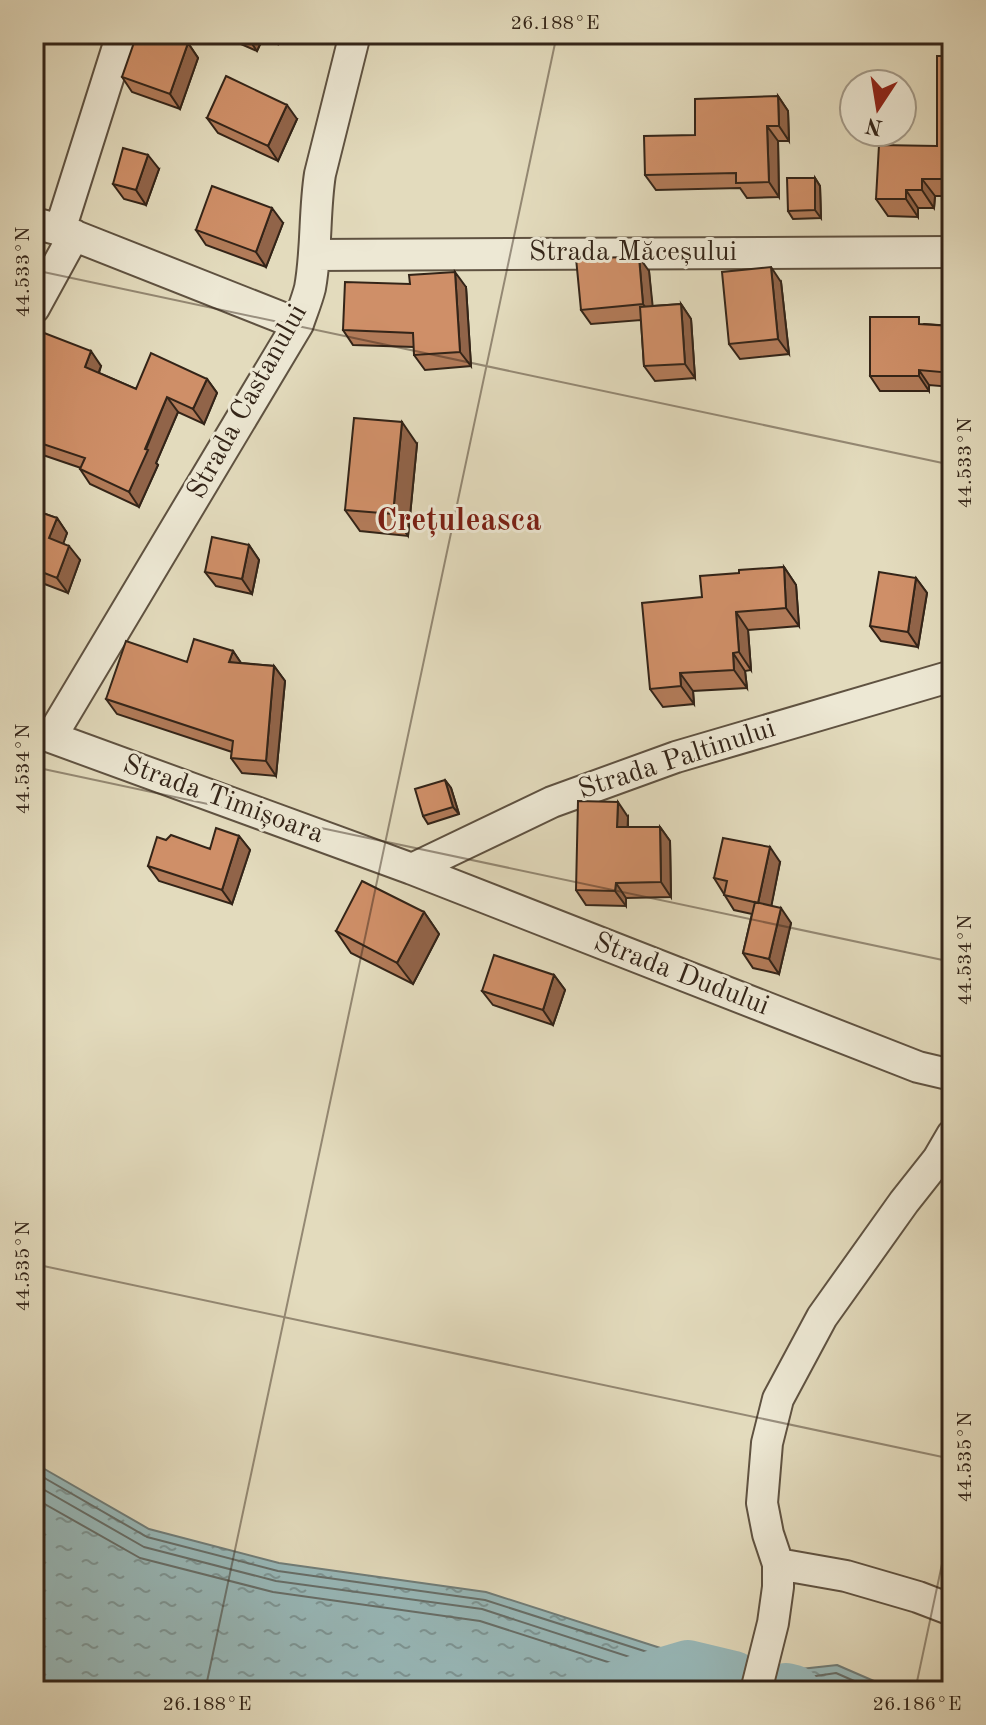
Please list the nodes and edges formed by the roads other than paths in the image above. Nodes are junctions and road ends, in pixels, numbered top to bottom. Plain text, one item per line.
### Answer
1 (122, 34) edge
2 (355, 34) edge
3 (56, 229) edge
4 (952, 252) edge
5 (314, 255) junction
6 (34, 308) edge
7 (298, 324) junction
8 (952, 676) edge
9 (42, 734) edge
10 (412, 869) junction
11 (952, 1075) edge
12 (952, 1135) edge
13 (778, 1564) junction
14 (952, 1610) edge
15 (756, 1691) edge

1 - 3 street
2 - 5 street, Strada Castanului
3 - 6 street
3 - 7 street
4 - 5 street, Strada Măceșului
5 - 7 street, Strada Castanului
7 - 9 street, Strada Castanului
8 - 10 street, Strada Paltinului
9 - 10 street, Strada Timișoara
10 - 11 street, Strada Dudului
12 - 13 street
13 - 14 street
13 - 15 street

